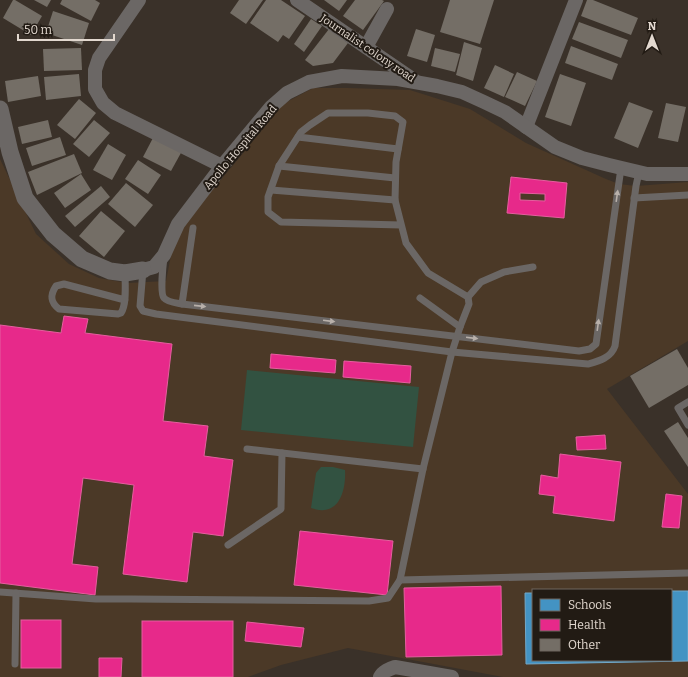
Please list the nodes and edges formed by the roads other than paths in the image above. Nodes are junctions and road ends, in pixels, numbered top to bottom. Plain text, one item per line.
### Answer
1 (139, 0) edge
2 (297, 0) edge
3 (576, 0) edge
4 (387, 9) dead end
5 (366, 47) junction
6 (418, 83) junction
7 (0, 109) edge
8 (526, 127) junction
9 (298, 137) junction
10 (398, 150) junction
11 (222, 166) junction
12 (280, 166) junction
13 (621, 168) junction
14 (639, 172) junction
15 (688, 174) edge
16 (395, 178) junction
17 (271, 190) junction
18 (688, 195) edge
19 (634, 198) junction
20 (394, 200) junction
21 (401, 224) junction
22 (193, 228) dead end
23 (164, 255) junction
24 (533, 267) dead end
25 (125, 273) junction
26 (143, 277) junction
27 (468, 297) junction
28 (420, 298) dead end
29 (124, 300) junction
30 (182, 304) junction
31 (460, 327) junction
32 (457, 336) junction
33 (452, 352) junction
34 (688, 402) edge
35 (688, 425) edge
36 (247, 449) dead end
37 (282, 453) junction
38 (423, 469) junction
39 (228, 545) dead end
40 (688, 574) edge
41 (400, 580) junction
42 (0, 592) edge
43 (16, 593) junction
44 (15, 664) dead end
45 (380, 677) edge
46 (452, 677) edge

1 - 11 street
2 - 5 street, Journalist colony road
3 - 8 street
4 - 5 street
5 - 6 street, Journalist colony road
6 - 8 street, Apollo Hospital Road
6 - 11 street, Apollo Hospital Road
7 - 25 street, Apollo Hospital Road
8 - 13 street, Apollo Hospital Road
9 - 10 lane
9 - 10 lane
9 - 12 lane
10 - 16 lane
11 - 23 street, Apollo Hospital Road
12 - 16 lane
12 - 17 lane
13 - 14 street, Apollo Hospital Road
32 -> 13 lane
14 - 15 street, Apollo Hospital Road
14 - 19 lane
16 - 20 lane
17 - 20 lane
17 - 21 lane
18 - 19 lane
19 - 33 lane
20 - 21 lane
21 - 27 lane
22 - 30 lane
23 - 26 street, Apollo Hospital Road
23 - 30 lane
24 - 27 lane
25 - 26 street, Apollo Hospital Road
25 - 29 lane
26 - 33 lane
27 - 31 lane
28 - 31 lane
29 - 29 lane
30 -> 32 lane
31 - 32 lane
32 - 33 lane
33 - 38 lane
34 - 35 lane
36 - 37 lane
37 - 38 lane
37 - 39 lane
38 - 41 lane
40 - 41 lane
41 - 43 lane
42 - 43 lane
43 - 44 lane
45 - 46 street

